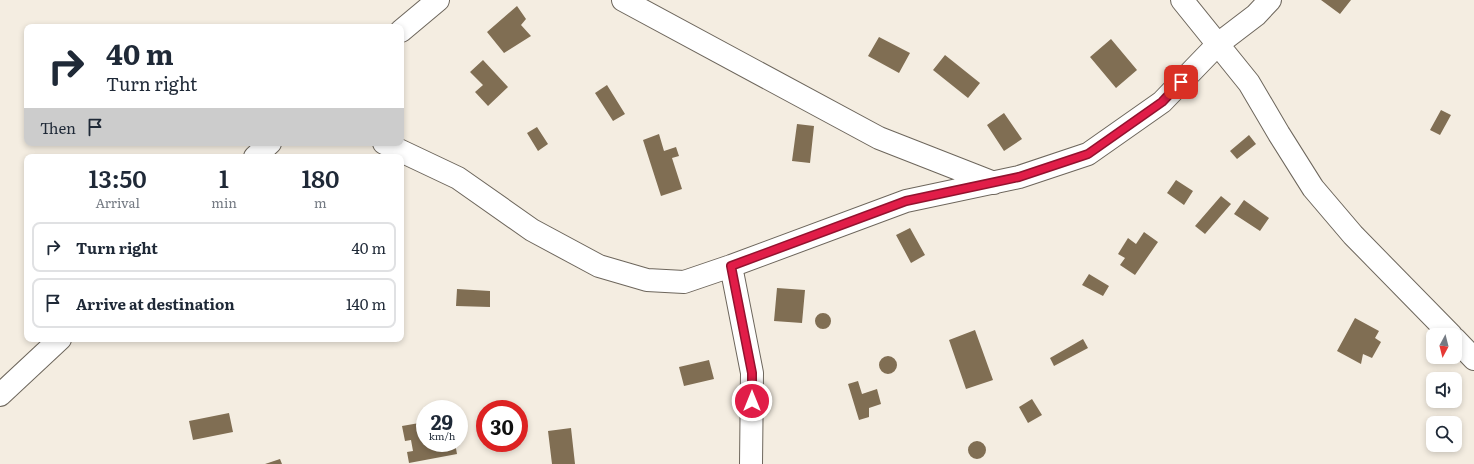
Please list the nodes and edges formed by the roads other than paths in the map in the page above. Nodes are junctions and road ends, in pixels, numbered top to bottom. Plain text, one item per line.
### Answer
1 (438, 0) edge
2 (623, 0) edge
3 (1182, 0) edge
4 (1270, 0) edge
5 (404, 28) edge
6 (1218, 44) junction
7 (267, 146) edge
8 (390, 146) edge
9 (258, 154) edge
10 (994, 183) junction
11 (731, 266) junction
12 (1444, 328) edge
13 (57, 342) edge
14 (1462, 346) edge
15 (1474, 359) edge
16 (0, 395) edge
17 (751, 464) edge

1 - 5 street
2 - 10 street
3 - 6 street
4 - 6 street
6 - 10 street
6 - 12 street
7 - 9 street
8 - 11 street
10 - 11 street
11 - 17 street
13 - 16 street
14 - 15 street

